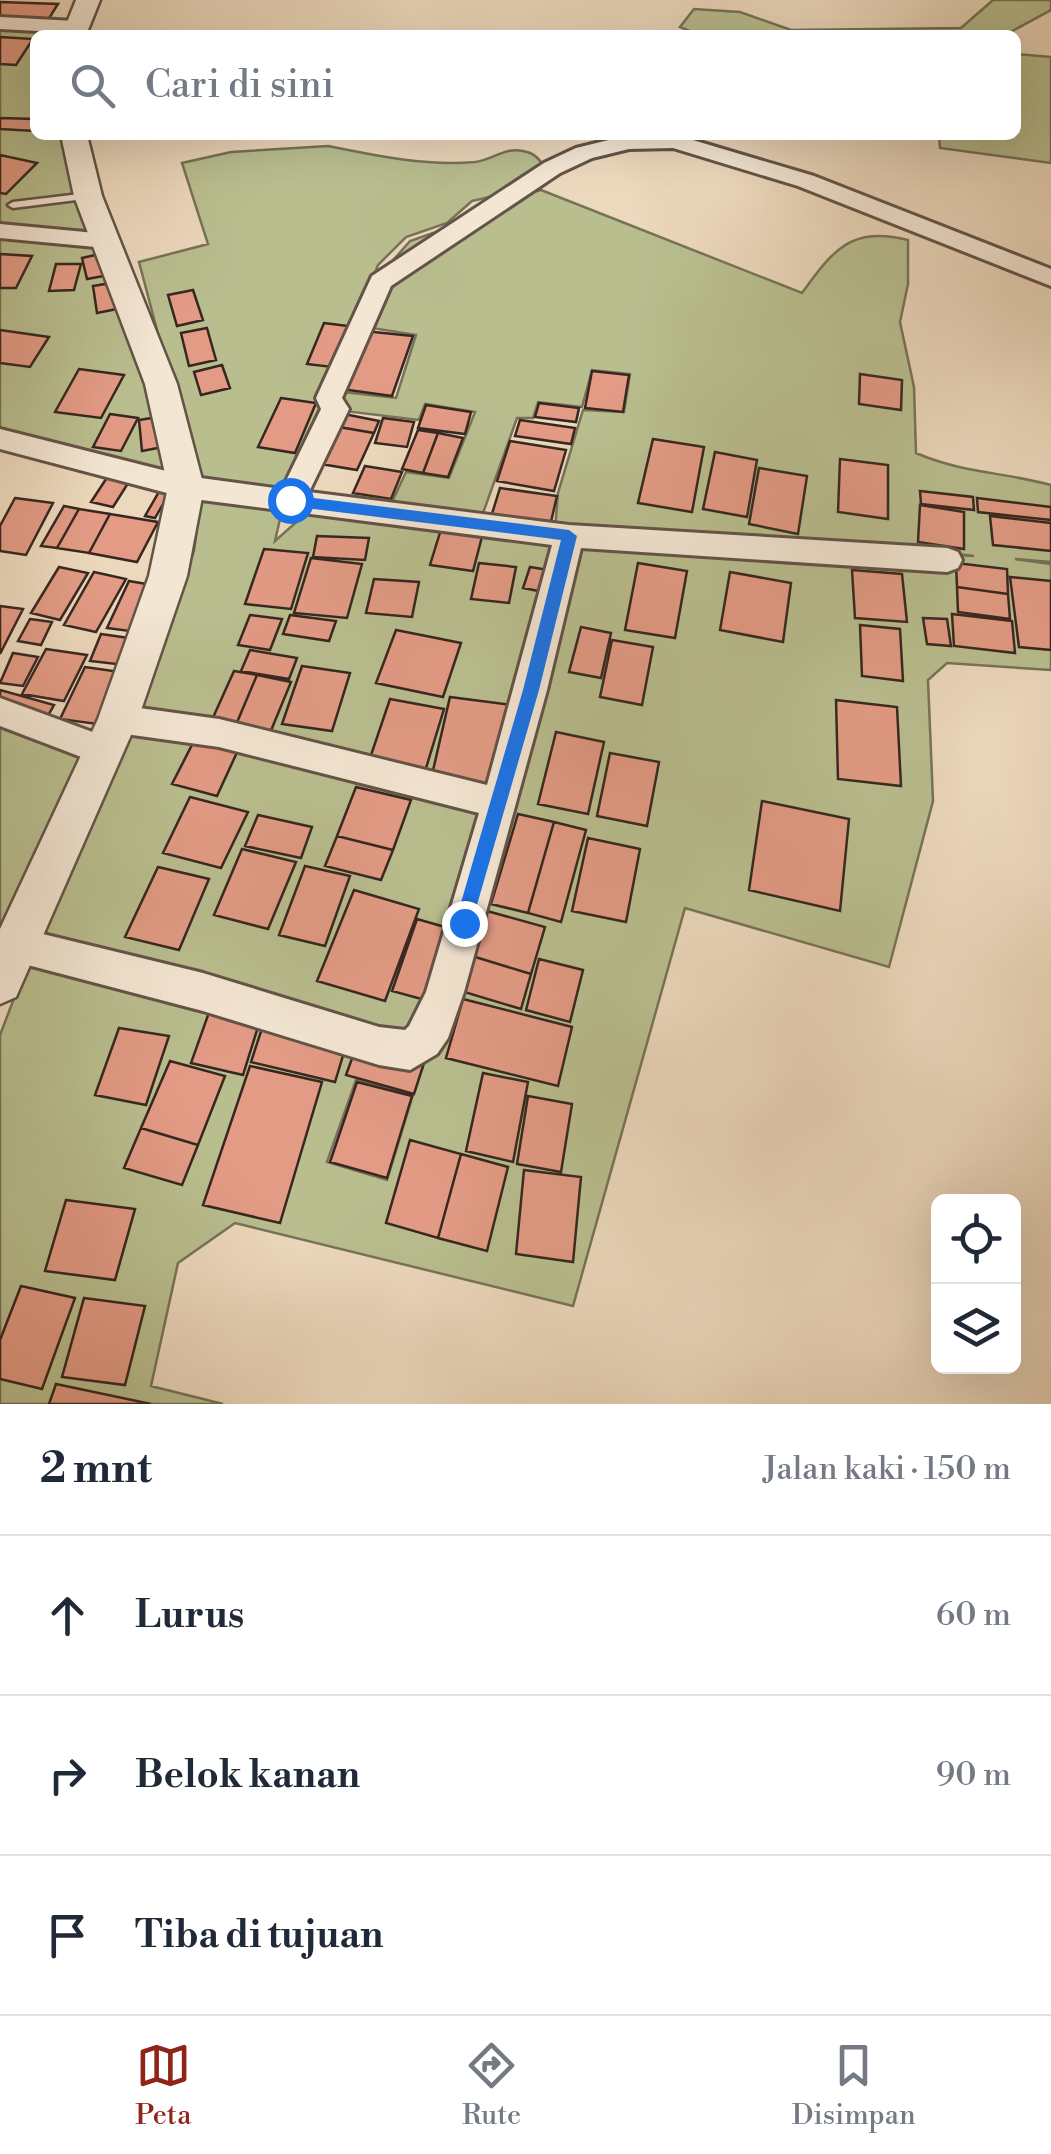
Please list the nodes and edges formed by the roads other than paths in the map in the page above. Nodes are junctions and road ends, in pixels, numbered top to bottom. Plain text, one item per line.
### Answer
1 (88, 0) edge
2 (0, 23) edge
3 (65, 30) edge
4 (74, 30) edge
5 (75, 140) edge
6 (639, 140) edge
7 (653, 140) edge
8 (88, 196) junction
9 (12, 205) dead end
10 (0, 231) edge
11 (106, 241) junction
12 (1051, 278) edge
13 (4, 446) edge
14 (206, 490) junction
15 (290, 500) junction
16 (569, 536) junction
17 (948, 560) dead end
18 (0, 712) edge
19 (130, 728) junction
20 (498, 803) junction
21 (32, 948) junction
22 (0, 982) edge

1 - 4 street
2 - 3 street
5 - 8 street
6 - 15 street
7 - 12 street
8 - 9 lane
8 - 11 street
10 - 11 street
11 - 14 street
13 - 14 street
14 - 15 street
14 - 19 street
15 - 16 street
16 - 17 street
16 - 20 street
18 - 19 street
19 - 20 street
19 - 21 street
20 - 21 street
21 - 22 street

